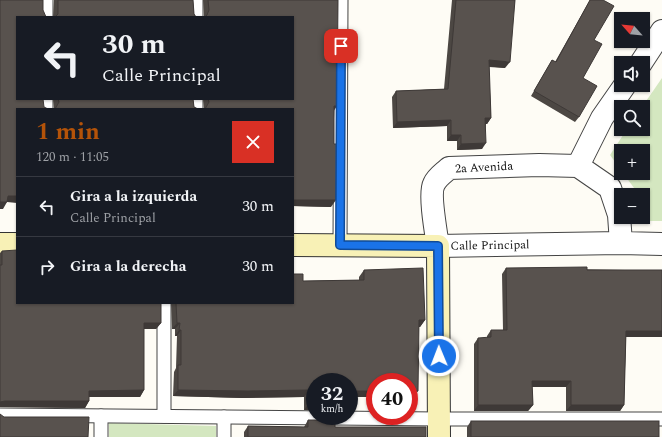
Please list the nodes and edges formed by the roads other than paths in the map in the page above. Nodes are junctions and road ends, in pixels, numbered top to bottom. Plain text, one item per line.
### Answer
1 (46, 0) edge
2 (196, 0) edge
3 (342, 0) edge
4 (46, 16) edge
5 (196, 16) edge
6 (662, 31) edge
7 (646, 56) edge
8 (620, 92) edge
9 (578, 166) junction
10 (621, 243) junction
11 (0, 244) edge
12 (16, 244) edge
13 (662, 244) edge
14 (294, 245) edge
15 (340, 245) junction
16 (438, 246) junction
17 (164, 304) edge
18 (0, 415) edge
19 (101, 416) junction
20 (164, 416) junction
21 (224, 417) junction
22 (662, 419) edge
23 (439, 428) edge
24 (100, 437) edge
25 (224, 437) edge

1 - 4 lane
2 - 5 lane
3 - 15 lane
6 - 7 street
8 - 9 street
9 - 10 street
9 - 16 street, 2a Avenida
10 - 13 street, Calle Principal
10 - 16 street, Calle Principal
11 - 12 street
14 - 15 street, Calle Principal
15 - 16 street, Calle Principal
16 - 23 street, 2a Avenida
17 - 20 lane
18 - 19 lane
19 - 20 lane
19 - 24 lane
20 - 21 lane
21 - 23 lane
21 - 25 lane
22 - 23 lane

